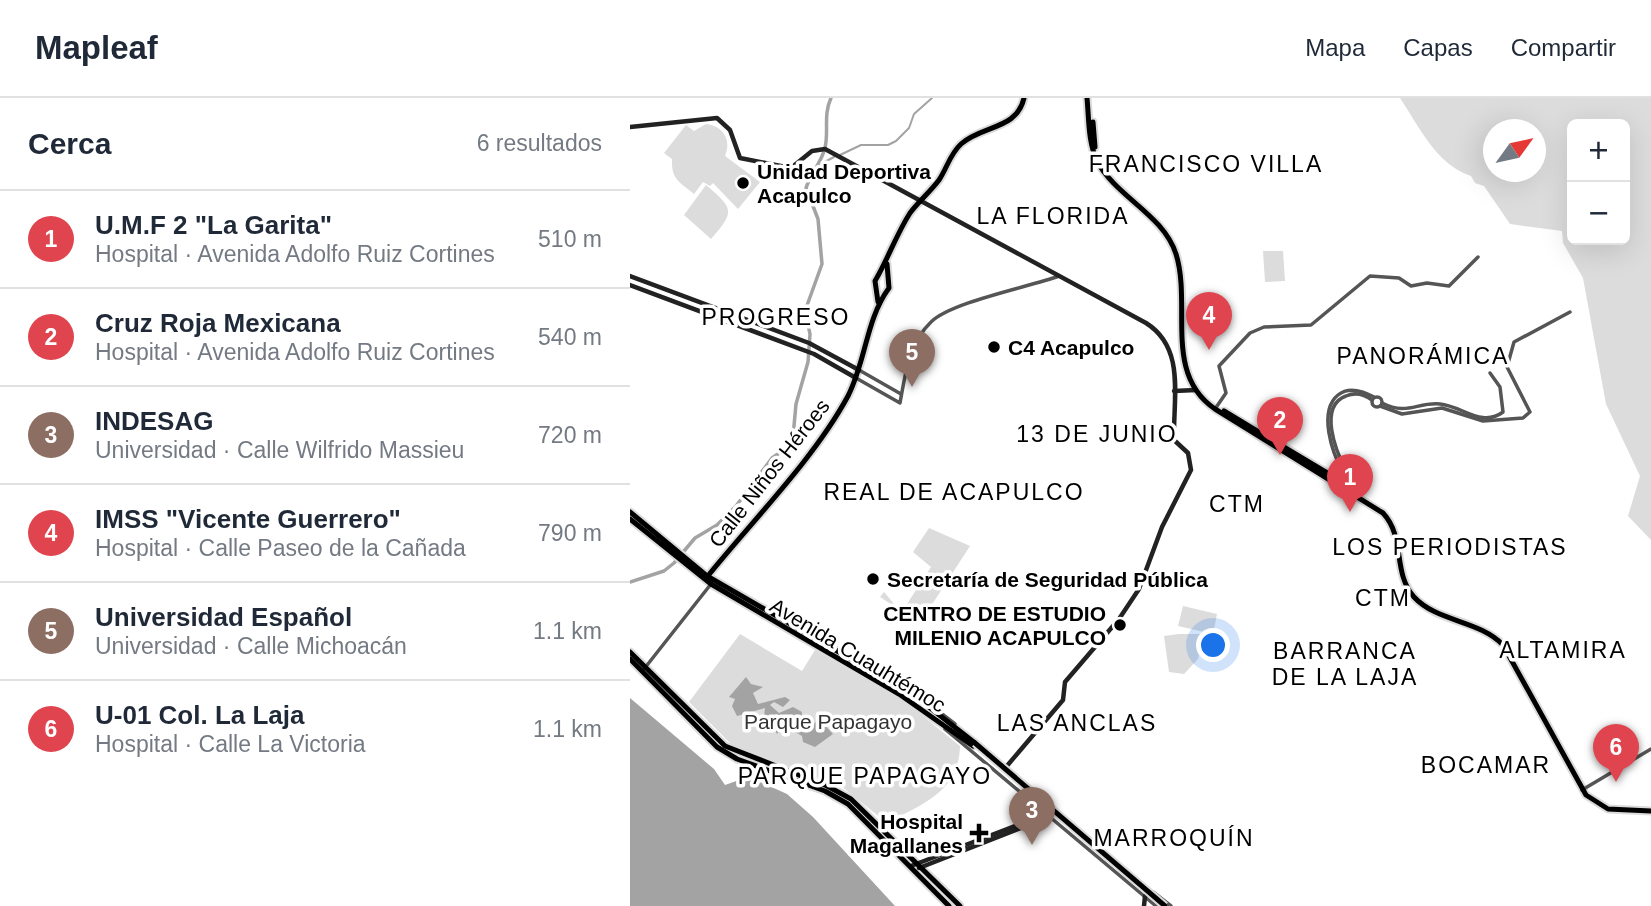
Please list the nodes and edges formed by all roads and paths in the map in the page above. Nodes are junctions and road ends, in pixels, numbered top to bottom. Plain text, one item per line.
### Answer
1 (1024, 98) edge
2 (1088, 98) edge
3 (630, 127) edge
4 (921, 201) junction
5 (1478, 257) dead end
6 (885, 271) junction
7 (630, 275) edge
8 (1060, 276) junction
9 (630, 285) edge
10 (879, 298) junction
11 (1570, 312) dead end
12 (807, 342) junction
13 (818, 346) junction
14 (804, 350) junction
15 (815, 354) junction
16 (859, 370) junction
17 (1490, 373) dead end
18 (856, 378) junction
19 (1195, 388) junction
20 (1174, 391) junction
21 (901, 394) junction
22 (1373, 398) junction
23 (1381, 404) junction
24 (1217, 408) junction
25 (1450, 409) junction
26 (1280, 447) junction
27 (1355, 490) junction
28 (630, 512) edge
29 (630, 519) edge
30 (680, 557) junction
31 (706, 578) junction
32 (712, 582) junction
33 (630, 652) edge
34 (630, 659) edge
35 (644, 668) junction
36 (899, 694) junction
37 (915, 696) junction
38 (974, 745) junction
39 (1651, 749) edge
40 (1006, 766) junction
41 (1584, 790) junction
42 (1054, 809) junction
43 (1651, 810) edge
44 (1048, 814) junction
45 (916, 867) junction
46 (1151, 890) junction
47 (1145, 896) junction
48 (949, 906) edge
49 (960, 906) edge
50 (1144, 906) edge
51 (1163, 906) edge

1 - 4 main road
2 - 19 main road
3 - 4 main road
4 - 6 main road
4 - 8 main road
5 - 24 street
6 - 10 main road, Calle Niños Héroes
6 - 10 main road, Calle Niños Héroes
7 - 12 main road
8 - 20 main road
8 - 21 street
9 - 14 main road
10 - 16 main road, Calle Niños Héroes
11 - 25 street
12 - 13 main road
12 - 14 main road
13 - 15 main road
13 - 16 main road
14 - 15 main road
15 - 18 main road
16 - 18 main road, Calle Niños Héroes
16 - 21 street
17 - 25 street
18 - 21 street
18 - 31 main road, Calle Niños Héroes
19 - 20 main road
19 - 24 main road
20 - 40 main road
22 - 23 street
22 - 23 street
22 - 27 street
23 - 25 street
24 - 26 main road
26 - 27 main road
26 - 41 main road
27 - 41 main road
28 - 30 main road, Avenida Cuauhtémoc
29 - 30 main road, Avenida Cuauhtémoc
30 - 31 main road, Avenida Cuauhtémoc
31 - 32 main road, Avenida Cuauhtémoc
32 - 35 street
32 - 36 main road, Avenida Cuauhtémoc
32 - 37 main road, Avenida Cuauhtémoc
33 - 35 main road
34 - 35 main road
35 - 45 main road
36 - 38 main road, Avenida Cuauhtémoc
36 - 44 street
37 - 38 main road, Avenida Cuauhtémoc
37 - 40 street
38 - 51 main road, Avenida Cuauhtémoc, bridge
39 - 41 street
40 - 42 street
41 - 43 main road
42 - 44 main road
42 - 46 street
44 - 45 main road
44 - 47 street
45 - 48 main road
45 - 49 main road
46 - 47 main road
46 - 51 street
47 - 50 main road
47 - 51 street

